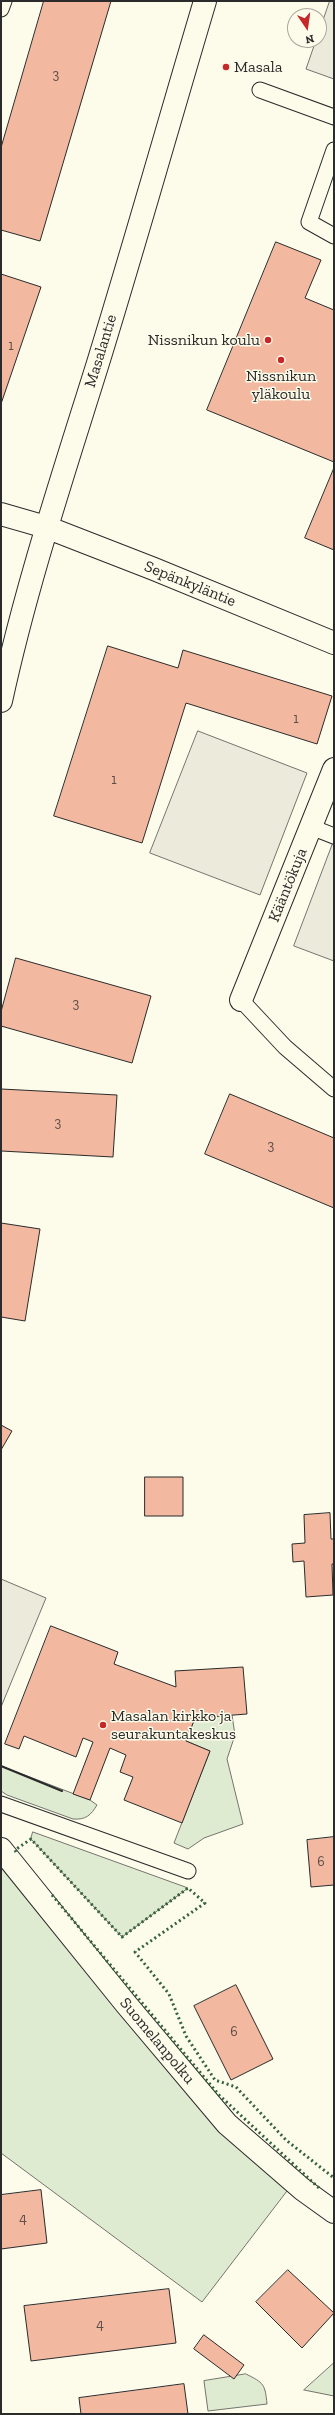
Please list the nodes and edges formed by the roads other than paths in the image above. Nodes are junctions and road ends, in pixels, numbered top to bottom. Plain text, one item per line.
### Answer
1 (4, 1) edge
2 (205, 1) edge
3 (1, 9) edge
4 (260, 90) dead end
5 (334, 117) edge
6 (334, 150) edge
7 (334, 236) edge
8 (1, 514) edge
9 (46, 527) junction
10 (334, 643) edge
11 (1, 701) edge
12 (334, 769) edge
13 (330, 792) edge
14 (311, 827) junction
15 (334, 836) edge
16 (241, 1000) joint
17 (334, 1090) edge
18 (1, 1804) edge
19 (1, 1849) edge
20 (188, 1870) dead end
21 (334, 2212) edge

1 - 3 lane
2 - 9 street, Masalantie
4 - 5 lane
6 - 7 lane
8 - 9 street, Sepänkyläntie
9 - 10 street, Sepänkyläntie
9 - 11 street, Masalantie
12 - 13 street, Kääntökuja
13 - 14 street, Kääntökuja
14 - 15 lane
14 - 16 street, Kääntökuja
16 - 17 lane
18 - 20 lane
19 - 21 street, Suomelanpolku

